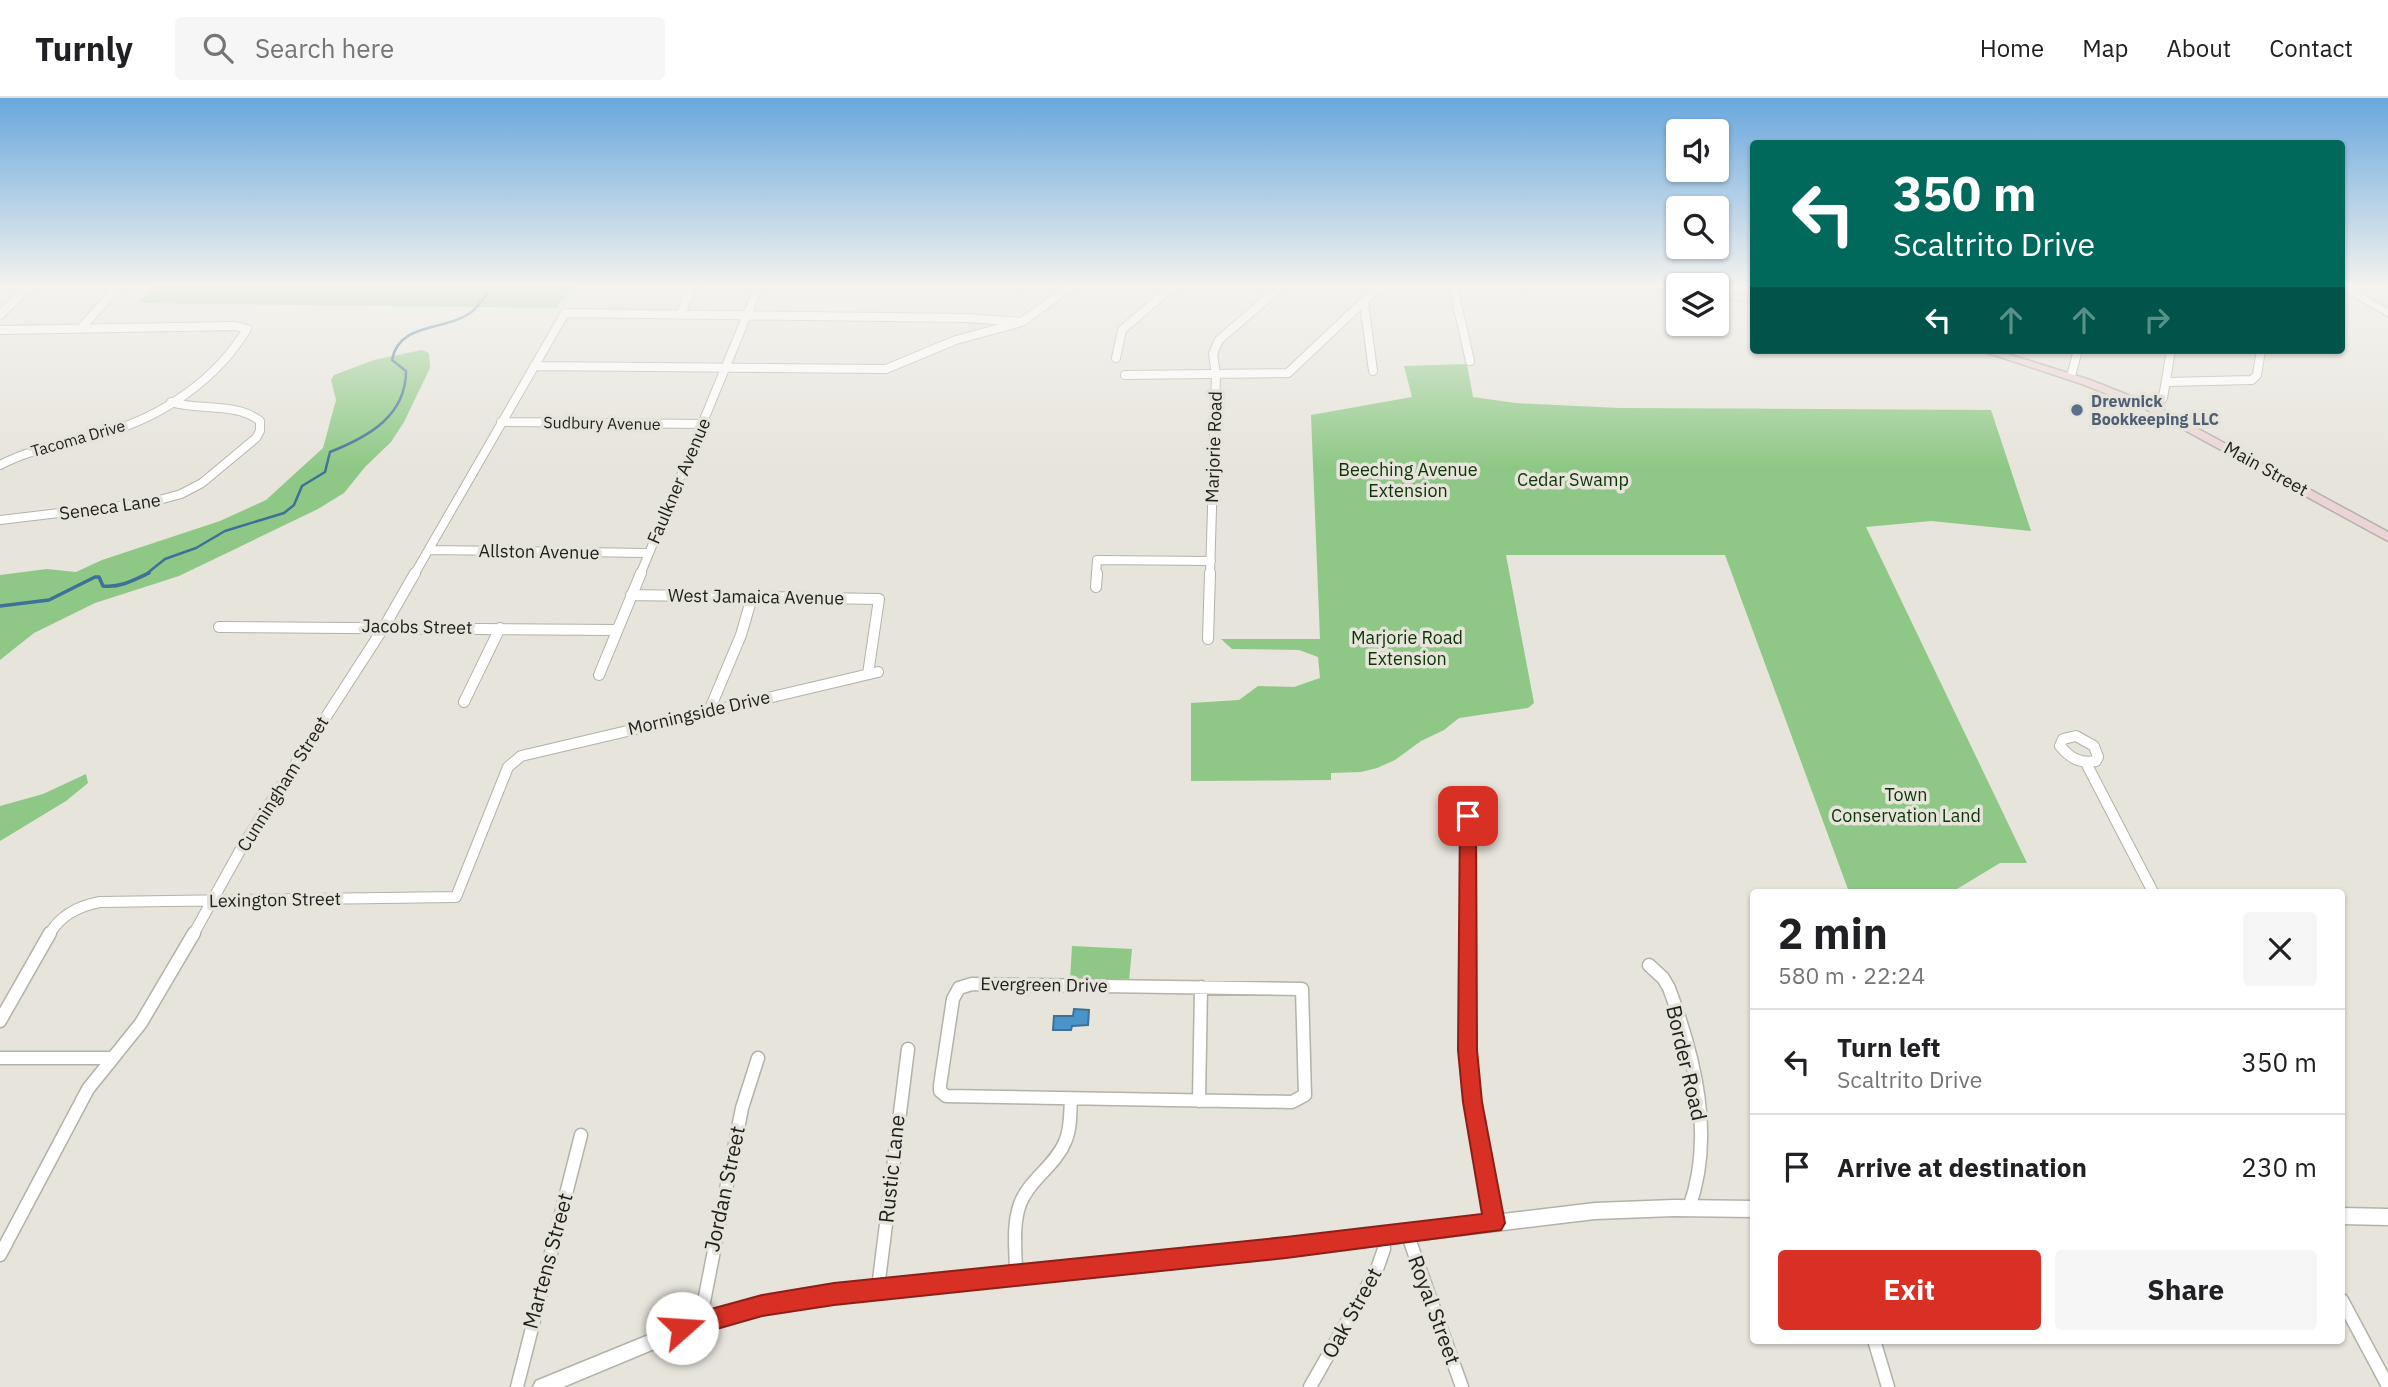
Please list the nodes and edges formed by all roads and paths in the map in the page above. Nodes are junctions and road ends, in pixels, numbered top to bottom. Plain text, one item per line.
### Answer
1 (235, 346) edge
2 (546, 346) edge
3 (734, 346) edge
4 (942, 346) edge
5 (1119, 346) edge
6 (1215, 346) edge
7 (1317, 346) edge
8 (1370, 346) edge
9 (1467, 346) edge
10 (1997, 354) edge
11 (2077, 354) edge
12 (2170, 354) edge
13 (2260, 354) edge
14 (1116, 358) dead end
15 (1470, 361) dead end
16 (534, 366) junction
17 (725, 367) junction
18 (1373, 371) dead end
19 (1125, 375) dead end
20 (1216, 375) junction
21 (2071, 376) junction
22 (2167, 382) junction
23 (171, 402) junction
24 (2152, 408) junction
25 (501, 422) junction
26 (703, 424) junction
27 (0, 465) edge
28 (0, 520) edge
29 (2388, 537) edge
30 (429, 550) junction
31 (648, 554) junction
32 (1210, 561) junction
33 (1096, 587) dead end
34 (631, 595) junction
35 (752, 597) junction
36 (219, 626) dead end
37 (384, 627) junction
38 (500, 628) junction
39 (616, 630) junction
40 (1208, 639) dead end
41 (873, 673) joint
42 (599, 676) dead end
43 (464, 702) dead end
44 (709, 711) junction
45 (521, 756) joint
46 (2086, 763) dead end
47 (1468, 816) dead end
48 (2150, 889) edge
49 (212, 901) junction
50 (1649, 965) dead end
51 (1201, 987) junction
52 (0, 1021) edge
53 (908, 1049) dead end
54 (0, 1058) edge
55 (113, 1058) junction
56 (758, 1058) dead end
57 (1071, 1099) junction
58 (1199, 1101) junction
59 (581, 1135) dead end
60 (1689, 1208) junction
61 (1750, 1209) edge
62 (2345, 1216) edge
63 (2388, 1217) edge
64 (1494, 1223) junction
65 (1407, 1233) junction
66 (1383, 1236) junction
67 (0, 1255) edge
68 (1016, 1275) junction
69 (878, 1288) junction
70 (2345, 1306) edge
71 (700, 1322) junction
72 (1875, 1344) edge
73 (2388, 1386) edge
74 (517, 1387) edge
75 (542, 1387) edge
76 (1310, 1387) edge
77 (1462, 1387) edge
78 (1888, 1387) edge

1 - 23 street, Tacoma Drive
2 - 16 street, Cunningham Street
3 - 17 street, Faulkner Avenue
4 - 17 street
5 - 14 street
6 - 20 street, Marjorie Road
7 - 20 street
8 - 18 street
9 - 15 street
10 - 21 main road, Main Street
11 - 21 street
12 - 22 street
13 - 22 street
16 - 17 street
16 - 25 street, Cunningham Street
17 - 26 street, Faulkner Avenue
19 - 20 street
20 - 32 street, Marjorie Road
21 - 24 main road, Main Street
22 - 24 street
23 - 27 street, Tacoma Drive
23 - 28 street, Seneca Lane
24 - 29 main road, Main Street
25 - 26 street, Sudbury Avenue
25 - 30 street, Cunningham Street
26 - 31 street, Faulkner Avenue
30 - 31 street, Allston Avenue
30 - 37 street, Cunningham Street
31 - 34 street, Faulkner Avenue
32 - 33 street
32 - 40 street, Marjorie Road
34 - 35 street, West Jamaica Avenue
34 - 39 street, Faulkner Avenue
35 - 41 street, West Jamaica Avenue
35 - 44 street
36 - 37 street, Jacobs Street
37 - 38 street, Jacobs Street
37 - 49 street, Cunningham Street
38 - 39 street, Jacobs Street
38 - 43 street
39 - 42 street, Faulkner Avenue
41 - 44 street, Morningside Drive
44 - 45 street, Morningside Drive
45 - 49 street, Lexington Street
46 - 48 street
47 - 64 street
49 - 52 street, Lexington Street
49 - 55 street, Cunningham Street
50 - 60 street, Border Road
51 - 57 street, Evergreen Drive
51 - 58 street
51 - 58 street, Evergreen Drive
53 - 69 street, Rustic Lane
54 - 55 street
55 - 67 street, Cunningham Street
56 - 71 street, Jordan Street
57 - 58 street, Evergreen Drive
57 - 68 street
59 - 74 street, Martens Street
60 - 61 street
60 - 64 street
62 - 63 street
64 - 65 street
65 - 66 street
65 - 77 street, Royal Street
66 - 68 street
66 - 76 street, Oak Street
68 - 69 street
69 - 71 street
70 - 73 street
71 - 75 street
72 - 78 street

